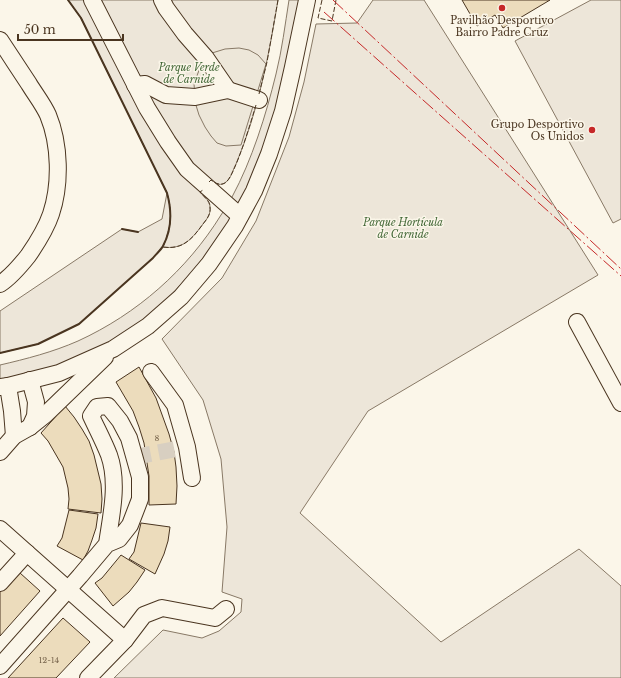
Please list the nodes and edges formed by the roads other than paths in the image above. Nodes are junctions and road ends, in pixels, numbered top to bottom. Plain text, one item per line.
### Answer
1 (92, 0) edge
2 (162, 0) edge
3 (307, 0) edge
4 (0, 40) edge
5 (135, 85) junction
6 (228, 90) junction
7 (259, 100) dead end
8 (240, 216) junction
9 (0, 284) edge
10 (577, 322) dead end
11 (113, 349) junction
12 (152, 372) dead end
13 (30, 380) junction
14 (4, 386) edge
15 (621, 403) edge
16 (30, 427) junction
17 (14, 436) junction
18 (0, 452) edge
19 (192, 478) dead end
20 (0, 529) edge
21 (107, 544) junction
22 (27, 553) junction
23 (0, 583) edge
24 (68, 589) junction
25 (226, 610) dead end
26 (125, 640) junction
27 (0, 666) edge
28 (88, 678) edge

1 - 5 street
2 - 6 street
3 - 8 street
4 - 9 street
5 - 6 street
5 - 8 street
6 - 7 street
8 - 11 street
10 - 15 street
11 - 13 street
11 - 16 street
12 - 19 street
13 - 14 street
13 - 16 street
14 - 17 street
16 - 17 street
17 - 18 street
20 - 22 street
21 - 21 street
21 - 24 street
22 - 23 street
22 - 24 street
24 - 26 street
24 - 27 street
25 - 26 street
26 - 28 street

